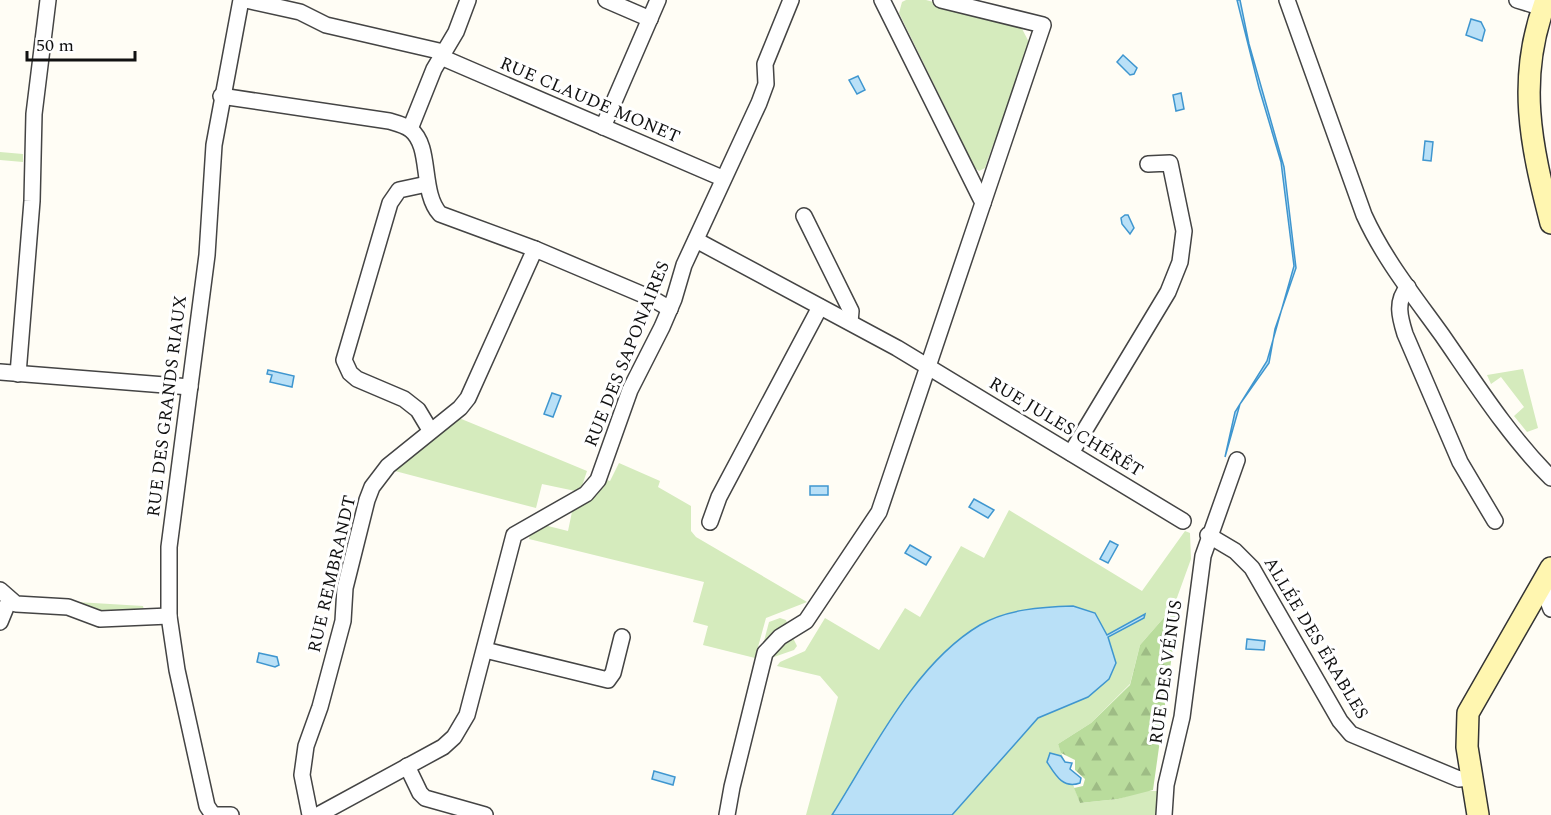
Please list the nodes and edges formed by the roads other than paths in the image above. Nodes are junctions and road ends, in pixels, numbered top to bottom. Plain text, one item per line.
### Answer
1 (48, 0) edge
2 (241, 0) edge
3 (246, 0) edge
4 (468, 0) edge
5 (606, 0) edge
6 (658, 0) edge
7 (791, 0) edge
8 (882, 0) edge
9 (941, 0) edge
10 (1287, 0) edge
11 (1517, 0) edge
12 (1545, 4) edge
13 (650, 19) junction
14 (442, 55) junction
15 (221, 96) junction
16 (603, 127) junction
17 (410, 129) junction
18 (1148, 164) dead end
19 (722, 178) junction
20 (427, 184) junction
21 (983, 203) junction
22 (804, 216) dead end
23 (1551, 223) edge
24 (696, 240) junction
25 (535, 249) junction
26 (1408, 288) junction
27 (820, 307) junction
28 (670, 309) junction
29 (850, 322) junction
30 (928, 366) junction
31 (0, 372) edge
32 (18, 374) junction
33 (190, 387) junction
34 (430, 430) junction
35 (1071, 453) junction
36 (1237, 460) dead end
37 (1551, 478) edge
38 (1183, 521) dead end
39 (1495, 521) dead end
40 (710, 522) dead end
41 (1209, 535) junction
42 (1551, 568) edge
43 (1539, 589) junction
44 (4, 595) edge
45 (1551, 609) edge
46 (169, 616) junction
47 (0, 622) edge
48 (622, 637) dead end
49 (485, 650) junction
50 (407, 766) junction
51 (1471, 778) junction
52 (212, 815) edge
53 (231, 815) edge
54 (310, 815) edge
55 (318, 815) edge
56 (485, 815) edge
57 (727, 815) edge
58 (1164, 815) edge
59 (1478, 815) edge

1 - 32 street
2 - 15 street, RUE DES GRANDS RIAUX
3 - 14 street, RUE CLAUDE MONET
4 - 14 street
5 - 13 street
6 - 13 street
7 - 19 street, RUE DES SAPONAIRES
8 - 21 street
9 - 21 street
10 - 26 street
11 - 12 street
12 - 23 street
13 - 16 street
14 - 16 street, RUE CLAUDE MONET
14 - 17 street
15 - 17 street
15 - 33 street, RUE DES GRANDS RIAUX
16 - 19 street, RUE CLAUDE MONET
17 - 20 street
18 - 35 street
19 - 24 street, RUE DES SAPONAIRES
20 - 25 street
20 - 34 street
21 - 30 street
22 - 29 street
24 - 27 street, RUE JULES CHÉRÊT
24 - 28 street, RUE DES SAPONAIRES
25 - 28 street
25 - 34 street, RUE REMBRANDT
26 - 37 street
26 - 39 street
27 - 29 street, RUE JULES CHÉRÊT
27 - 40 street
28 - 49 street, RUE DES SAPONAIRES
29 - 30 street, RUE JULES CHÉRÊT
30 - 35 street, RUE JULES CHÉRÊT
30 - 57 street
31 - 32 street
32 - 33 street
33 - 46 street, RUE DES GRANDS RIAUX
34 - 54 street, RUE REMBRANDT
35 - 38 street, RUE JULES CHÉRÊT
36 - 41 street
41 - 51 street, ALLÉE DES ÉRABLES
41 - 58 street, RUE DES VÉNUS
42 - 43 street
43 - 45 street
43 - 51 street
44 - 46 street
44 - 47 street
46 - 52 street, RUE DES GRANDS RIAUX
48 - 49 street
49 - 50 street, RUE DES SAPONAIRES
50 - 55 street, RUE DES SAPONAIRES
50 - 56 street
51 - 59 street
52 - 53 street

